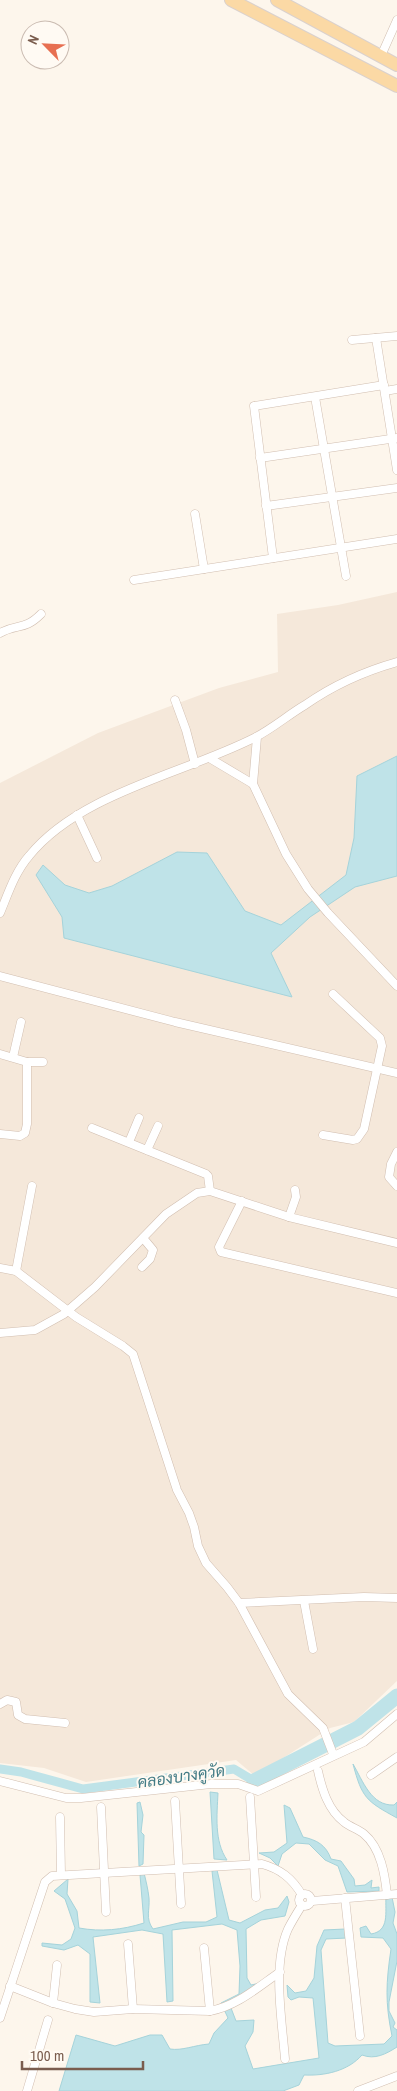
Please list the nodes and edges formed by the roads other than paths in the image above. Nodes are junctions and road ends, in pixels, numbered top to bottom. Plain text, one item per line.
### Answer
1 (231, 0) edge
2 (277, 0) edge
3 (397, 20) edge
4 (381, 56) junction
5 (397, 64) edge
6 (397, 86) edge
7 (397, 336) edge
8 (376, 338) junction
9 (352, 340) dead end
10 (384, 388) junction
11 (397, 389) edge
12 (316, 397) junction
13 (395, 438) edge
14 (324, 448) junction
15 (260, 458) junction
16 (397, 470) edge
17 (397, 488) edge
18 (332, 497) junction
19 (266, 506) junction
20 (195, 514) dead end
21 (397, 539) edge
22 (340, 548) junction
23 (273, 558) junction
24 (204, 569) junction
25 (346, 576) dead end
26 (134, 580) dead end
27 (41, 614) dead end
28 (0, 633) edge
29 (397, 662) edge
30 (175, 700) dead end
31 (257, 737) junction
32 (211, 759) junction
33 (195, 764) junction
34 (253, 784) junction
35 (77, 815) junction
36 (97, 858) dead end
37 (0, 913) edge
38 (0, 976) edge
39 (397, 986) edge
40 (333, 994) dead end
41 (21, 1022) dead end
42 (0, 1054) edge
43 (13, 1057) junction
44 (27, 1062) junction
45 (43, 1062) dead end
46 (376, 1068) junction
47 (397, 1073) edge
48 (139, 1118) dead end
49 (158, 1126) dead end
50 (92, 1128) dead end
51 (0, 1134) edge
52 (324, 1136) dead end
53 (128, 1142) junction
54 (147, 1150) junction
55 (397, 1152) edge
56 (32, 1186) dead end
57 (397, 1186) edge
58 (296, 1190) dead end
59 (210, 1191) junction
60 (242, 1201) junction
61 (289, 1217) junction
62 (143, 1238) junction
63 (397, 1243) edge
64 (142, 1267) dead end
65 (0, 1268) edge
66 (16, 1271) junction
67 (397, 1293) edge
68 (66, 1312) junction
69 (0, 1333) edge
70 (397, 1598) edge
71 (304, 1601) junction
72 (239, 1603) junction
73 (313, 1649) dead end
74 (0, 1704) edge
75 (397, 1714) edge
76 (65, 1723) dead end
77 (332, 1752) junction
78 (397, 1757) edge
79 (318, 1770) dead end
80 (371, 1775) dead end
81 (0, 1781) edge
82 (250, 1797) dead end
83 (175, 1800) dead end
84 (101, 1808) dead end
85 (60, 1817) dead end
86 (253, 1864) junction
87 (179, 1868) junction
88 (103, 1873) junction
89 (61, 1875) junction
90 (386, 1890) junction
91 (397, 1894) edge
92 (302, 1895) junction
93 (256, 1897) dead end
94 (345, 1898) junction
95 (312, 1901) junction
96 (181, 1904) dead end
97 (302, 1905) junction
98 (106, 1912) dead end
99 (128, 1944) dead end
100 (204, 1948) dead end
101 (57, 1965) dead end
102 (280, 1972) junction
103 (10, 1986) junction
104 (53, 2003) junction
105 (134, 2009) junction
106 (210, 2011) junction
107 (0, 2018) edge
108 (48, 2020) dead end
109 (360, 2036) dead end
110 (285, 2059) dead end
111 (397, 2076) edge
112 (27, 2091) edge
113 (358, 2091) edge

1 - 6 main road
2 - 4 main road
3 - 4 street
4 - 5 main road
7 - 8 street
8 - 9 street
8 - 10 street
10 - 11 street
10 - 12 street
10 - 13 street
12 - 14 street
12 - 15 street
13 - 14 street
13 - 16 street
14 - 15 street
14 - 18 street
15 - 19 street
17 - 18 street
18 - 19 street
18 - 22 street
19 - 23 street
20 - 24 street
21 - 22 street
22 - 23 street
22 - 25 street
23 - 24 street
24 - 26 street
27 - 28 street
29 - 31 street
30 - 33 street
31 - 32 street
31 - 34 street
32 - 33 street
32 - 34 street
33 - 35 street
34 - 39 street
35 - 36 street
35 - 37 street
38 - 46 street
40 - 46 street
41 - 43 street
42 - 43 street
43 - 44 street
44 - 45 street
44 - 51 street
46 - 47 street
46 - 52 street
48 - 53 street
49 - 54 street
50 - 53 street
53 - 54 street
54 - 59 street
55 - 57 street
56 - 66 street
58 - 61 street
59 - 60 street
59 - 62 street
60 - 61 street
60 - 67 street
61 - 63 street
62 - 64 street
62 - 68 street
65 - 66 street
66 - 68 street
68 - 69 street
68 - 72 street
70 - 71 street
71 - 72 street
71 - 73 street
72 - 77 street
74 - 76 street
75 - 77 street
77 - 81 street
78 - 80 street
79 - 90 street
82 - 86 street
83 - 87 street
84 - 88 street
85 - 89 street
86 - 87 street
86 - 92 street
86 - 93 street
87 - 88 street
87 - 96 street
88 - 89 street
88 - 98 street
89 - 103 street
90 - 91 street
90 - 94 street
92 - 95 street
92 - 97 street
94 - 95 street
94 - 109 street
95 - 97 street
97 - 102 street
99 - 105 street
100 - 106 street
101 - 104 street
102 - 106 street
102 - 110 street
103 - 104 street
103 - 107 street
104 - 105 street
105 - 106 street
108 - 112 street
111 - 113 street

